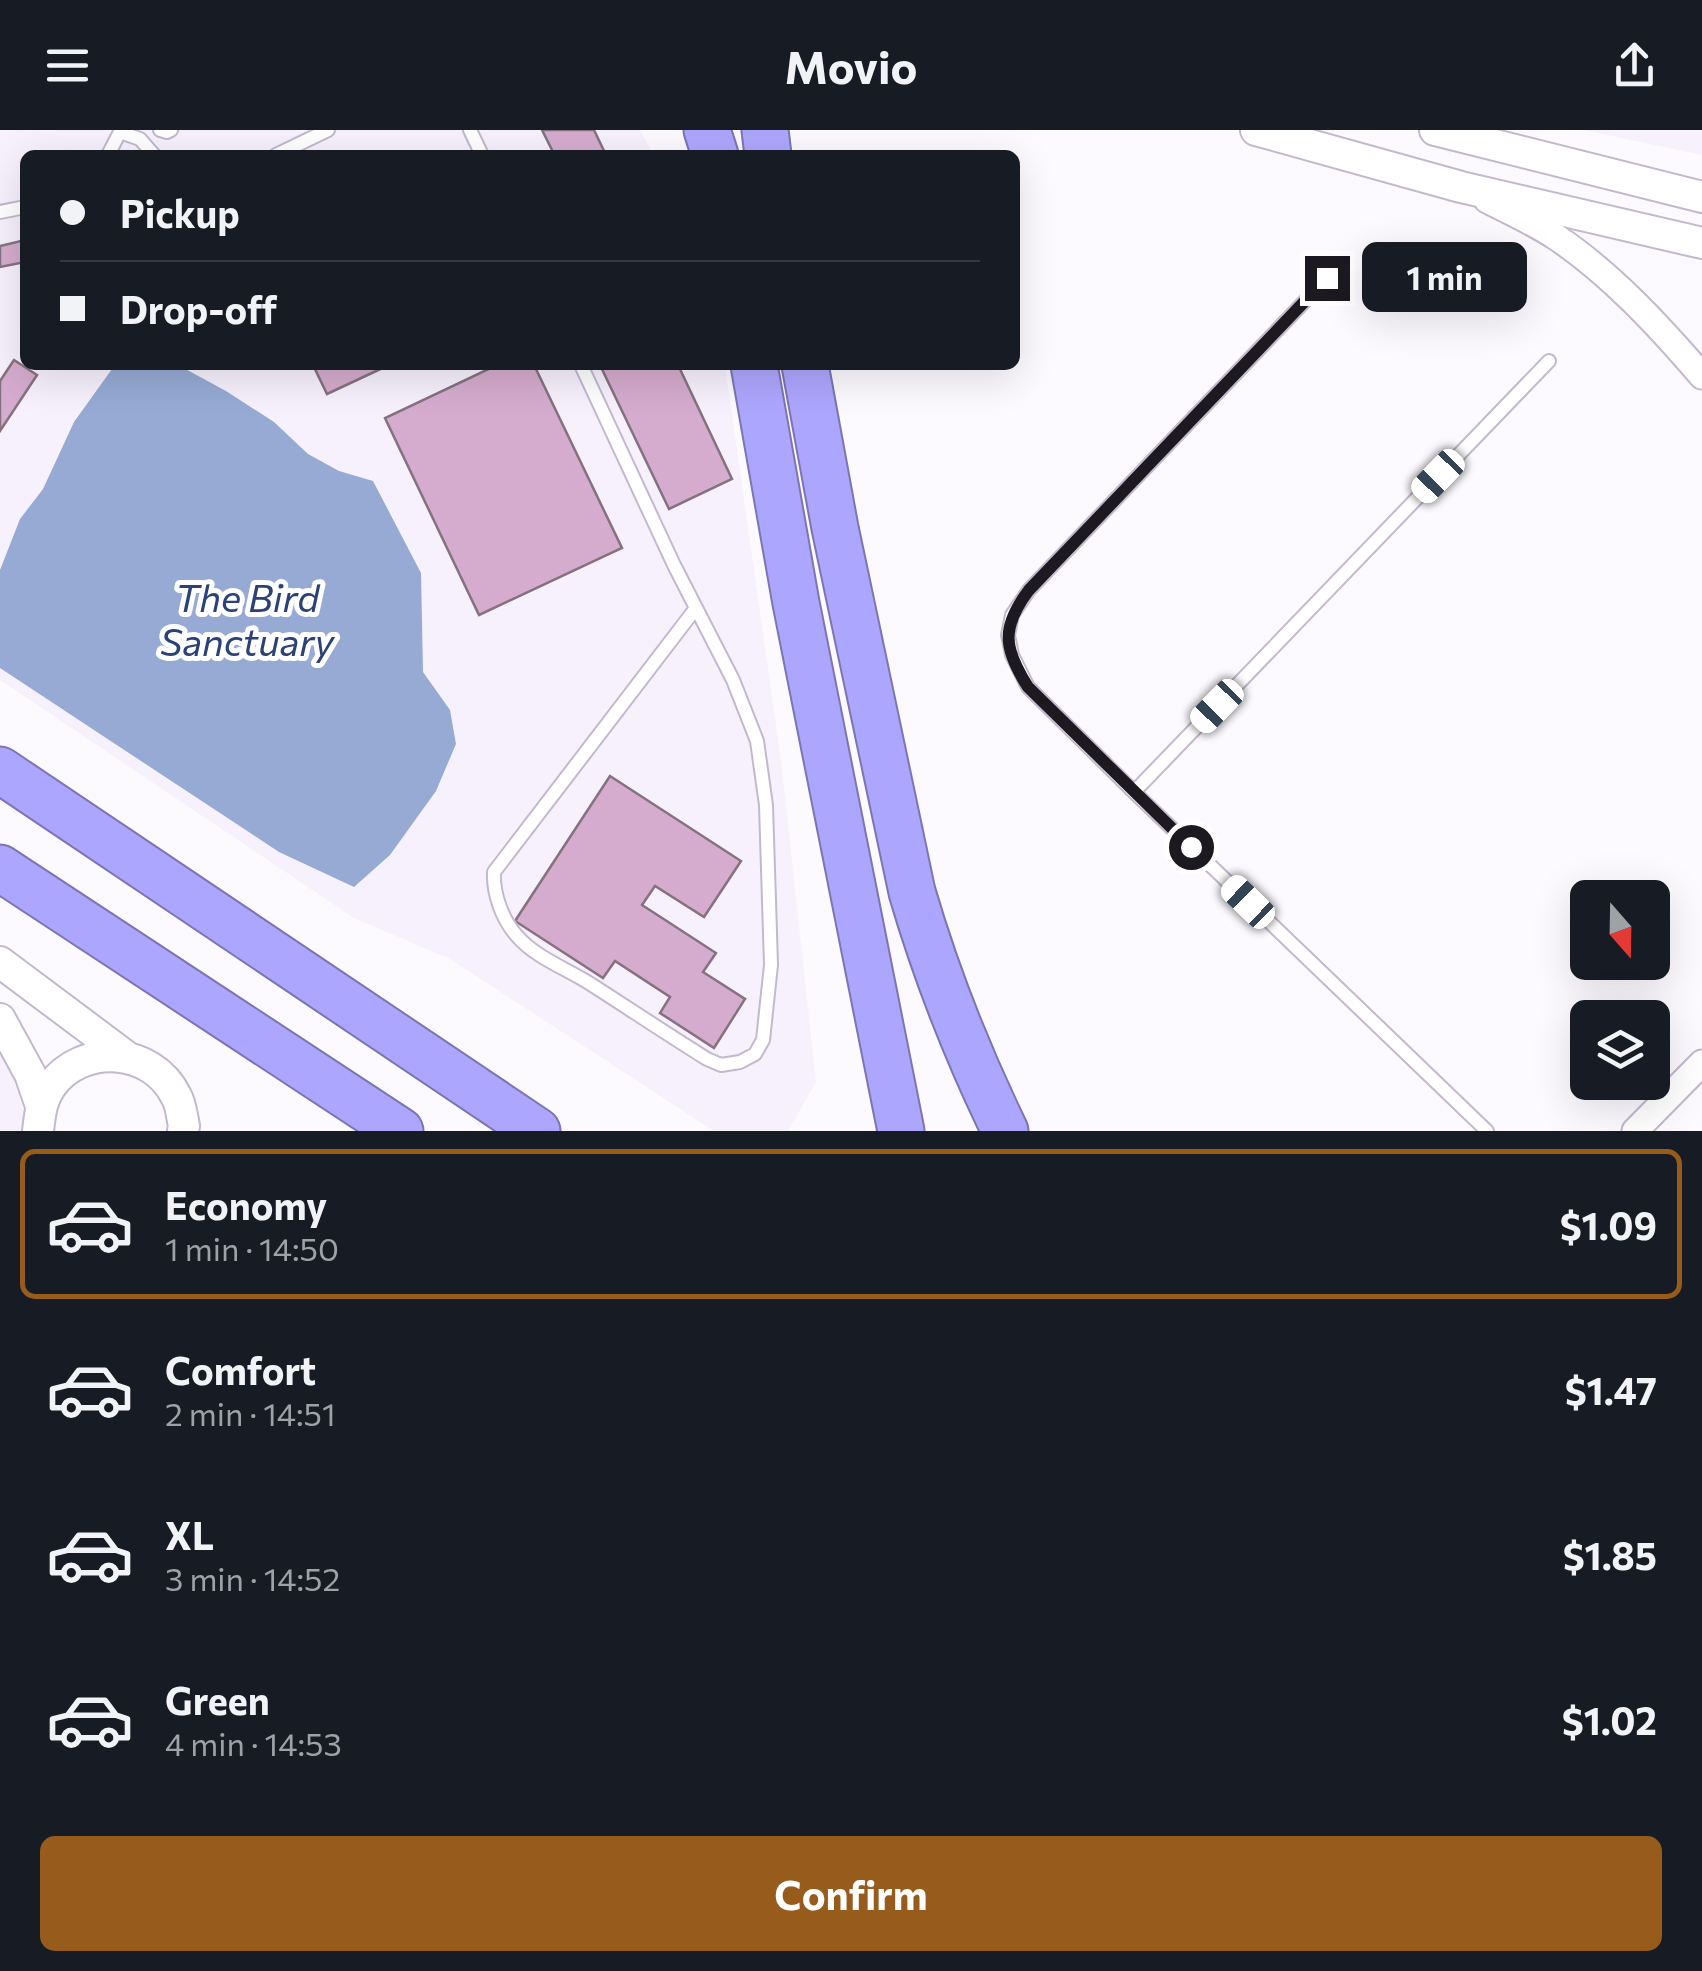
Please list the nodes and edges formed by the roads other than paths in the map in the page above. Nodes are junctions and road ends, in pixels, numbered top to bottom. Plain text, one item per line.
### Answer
1 (160, 130) edge
2 (171, 130) edge
3 (328, 130) edge
4 (1256, 130) edge
5 (1435, 130) edge
6 (120, 131) edge
7 (150, 150) edge
8 (286, 150) edge
9 (1461, 187) junction
10 (1702, 198) edge
11 (1702, 243) edge
12 (1327, 278) dead end
13 (1550, 360) dead end
14 (583, 370) edge
15 (755, 370) edge
16 (806, 370) edge
17 (1702, 376) edge
18 (696, 608) junction
19 (0, 770) edge
20 (1134, 792) junction
21 (0, 868) edge
22 (0, 962) edge
23 (0, 1019) edge
24 (128, 1057) junction
25 (1696, 1079) edge
26 (39, 1118) edge
27 (183, 1131) edge
28 (400, 1131) edge
29 (537, 1131) edge
30 (901, 1131) edge
31 (1005, 1131) edge
32 (1486, 1131) edge
33 (1635, 1131) edge

1 - 2 lane
3 - 8 lane
4 - 9 street
5 - 10 street
6 - 7 lane
9 - 11 street
9 - 17 street
12 - 20 lane
13 - 20 lane
14 - 18 lane
15 - 30 highway
16 - 31 highway
18 - 18 lane
19 - 29 highway
20 - 32 lane
21 - 28 highway
22 - 24 street
23 - 26 street
24 - 26 street
24 - 27 street
25 - 33 street

